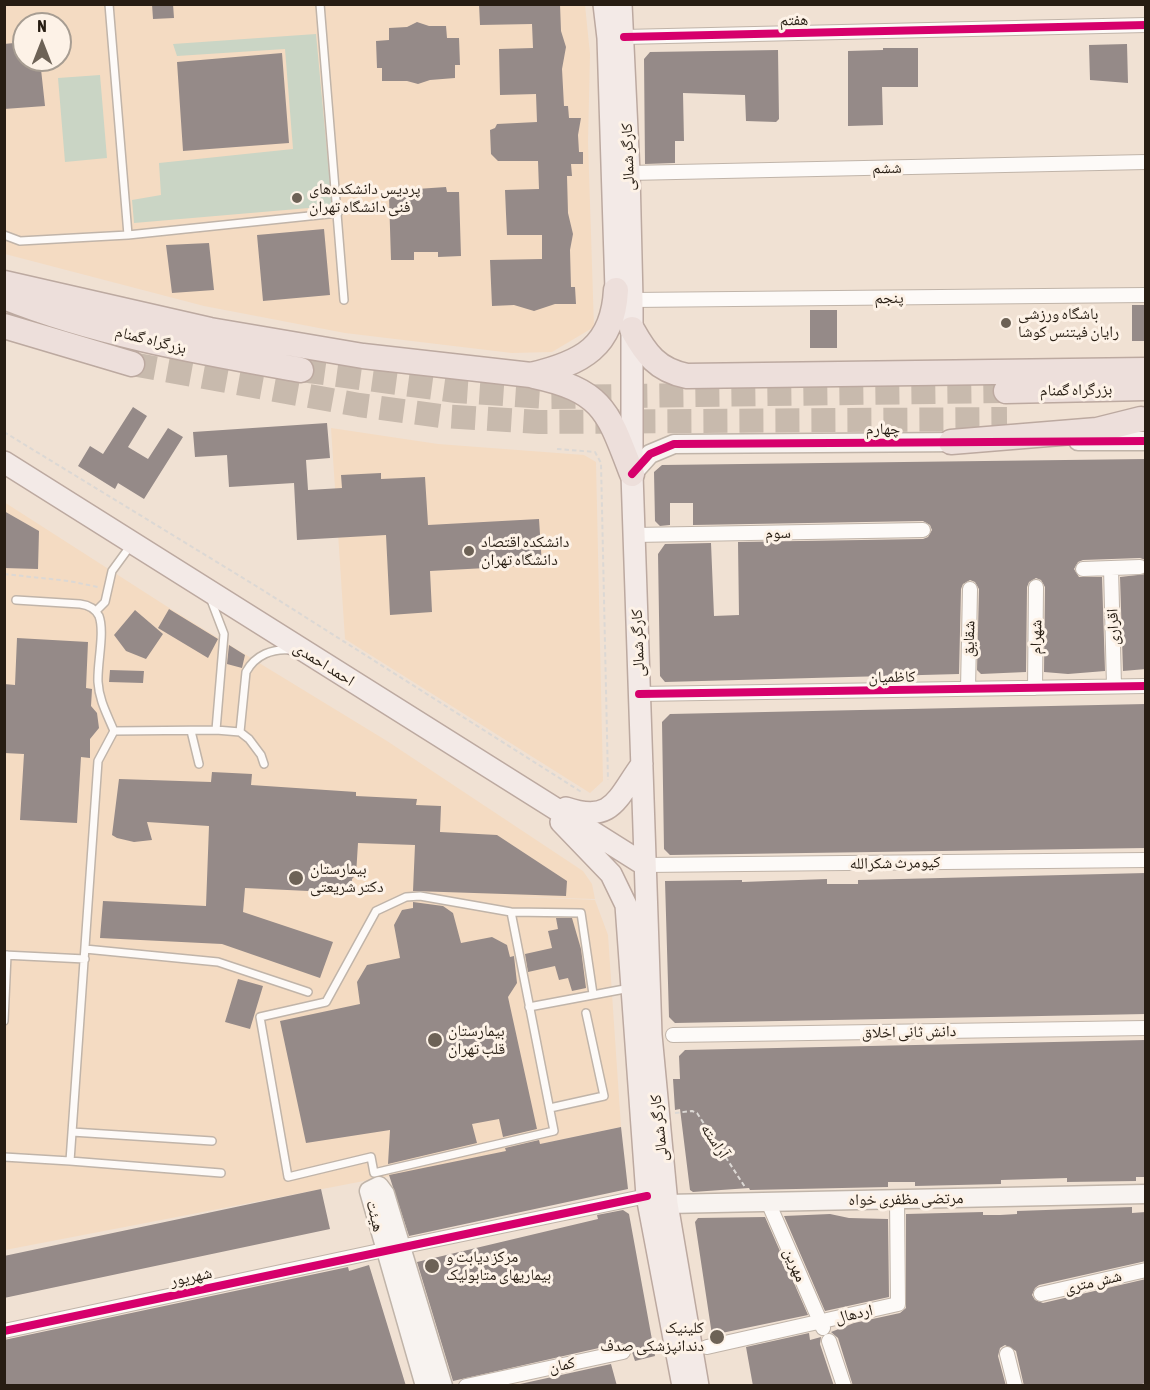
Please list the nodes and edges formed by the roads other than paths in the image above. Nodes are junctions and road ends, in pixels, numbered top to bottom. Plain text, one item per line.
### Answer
1 (109, 4) edge
2 (320, 4) edge
3 (604, 4) edge
4 (621, 4) edge
5 (1146, 25) edge
6 (624, 37) junction
7 (1146, 162) edge
8 (629, 173) junction
9 (338, 213) junction
10 (4, 235) edge
11 (128, 235) junction
12 (4, 283) edge
13 (624, 295) junction
14 (1146, 295) edge
15 (4, 297) edge
16 (344, 300) dead end
17 (4, 326) edge
18 (632, 328) junction
19 (4, 343) edge
20 (301, 370) tunnel mouth
21 (1146, 370) edge
22 (531, 375) junction
23 (1146, 388) edge
24 (1006, 391) tunnel mouth
25 (1007, 420) tunnel mouth
26 (1144, 426) edge
27 (951, 442) joint
28 (4, 462) edge
29 (632, 474) junction
30 (923, 530) dead end
31 (634, 535) junction
32 (133, 543) junction
33 (1140, 567) dead end
34 (1111, 568) junction
35 (1083, 569) dead end
36 (1036, 587) dead end
37 (206, 590) junction
38 (970, 590) dead end
39 (16, 600) dead end
40 (96, 611) junction
41 (305, 652) junction
42 (1114, 686) junction
43 (1146, 686) edge
44 (1035, 688) junction
45 (968, 689) junction
46 (639, 694) junction
47 (216, 730) junction
48 (114, 731) junction
49 (191, 732) junction
50 (240, 732) junction
51 (199, 764) dead end
52 (264, 764) dead end
53 (642, 764) junction
54 (540, 800) junction
55 (1146, 860) edge
56 (645, 865) junction
57 (511, 912) junction
58 (85, 949) junction
59 (6, 955) edge
60 (85, 959) junction
61 (633, 987) junction
62 (308, 992) dead end
63 (593, 994) junction
64 (529, 1007) junction
65 (586, 1013) dead end
66 (4, 1020) edge
67 (1146, 1028) edge
68 (673, 1035) dead end
69 (550, 1108) junction
70 (72, 1132) junction
71 (212, 1141) dead end
72 (4, 1157) edge
73 (70, 1161) junction
74 (221, 1173) dead end
75 (1146, 1194) edge
76 (897, 1199) junction
77 (657, 1200) junction
78 (761, 1202) junction
79 (392, 1248) junction
80 (1146, 1270) edge
81 (1041, 1294) dead end
82 (824, 1330) junction
83 (4, 1331) edge
84 (707, 1347) dead end
85 (623, 1352) dead end
86 (1007, 1354) dead end
87 (425, 1386) edge
88 (443, 1386) edge
89 (466, 1386) edge
90 (683, 1386) edge
91 (698, 1386) edge
92 (844, 1386) edge
93 (1015, 1386) edge

1 - 11 lane
2 - 9 lane
3 - 13 main road, کارگر شمالی
4 - 6 main road, کارگر شمالی
5 - 6 street, هفتم
6 - 8 main road, کارگر شمالی
7 - 8 street, ششم
8 - 13 main road, کارگر شمالی
9 - 11 lane
9 - 16 lane
10 - 11 lane
12 - 22 highway
13 - 14 street, پنجم
13 - 18 main road, کارگر شمالی
13 - 22 highway
15 - 20 highway, بزرگراه گمنام
17 - 19 highway, بزرگراه گمنام
18 - 21 highway
18 - 29 main road, کارگر شمالی
22 - 29 highway
23 - 24 highway, بزرگراه گمنام
25 - 26 highway, بزرگراه گمنام
26 - 27 highway
27 - 29 street, چهارم
28 - 32 main road, احمد احمدی
29 - 31 main road, کارگر شمالی
30 - 31 street, سوم
31 - 46 main road, کارگر شمالی
32 - 37 main road, احمد احمدی
32 - 40 lane
33 - 34 street
34 - 35 street
34 - 42 street, اقراری
36 - 44 street, شهرام
37 - 41 main road, احمد احمدی
37 - 47 lane
38 - 45 street, شقایق
39 - 40 lane
40 - 48 lane
41 - 50 lane
41 - 54 main road, احمد احمدی
42 - 43 street, کاظمیان
42 - 44 street, کاظمیان
44 - 45 street, کاظمیان
45 - 46 street, کاظمیان
46 - 53 main road, کارگر شمالی
47 - 49 lane
47 - 50 lane
48 - 49 lane
48 - 58 lane
49 - 51 lane
50 - 52 lane
53 - 54 main road
53 - 56 main road, کارگر شمالی
54 - 56 main road, احمد احمدی
54 - 61 main road, کارگر شمالی
55 - 56 street, کیومرث شکرالله
56 - 77 main road, کارگر شمالی
57 - 63 lane
57 - 64 lane
57 - 69 lane
58 - 60 lane
58 - 62 lane
59 - 60 lane
59 - 66 lane
60 - 70 lane
61 - 63 lane
61 - 77 main road, کارگر شمالی
63 - 64 lane
64 - 69 lane
65 - 69 lane
67 - 68 street, دانش ثانی اخلاق
70 - 71 lane
70 - 73 lane
72 - 73 lane
73 - 74 lane
75 - 76 street, مرتضی مظفری خواه
76 - 78 street, مرتضی مظفری خواه
76 - 82 street, اردهال
77 - 78 street, مرتضی مظفری خواه
77 - 79 street, شهریور
77 - 90 main road, کارگر شمالی
77 - 91 main road, کارگر شمالی
78 - 82 street, مهرین
79 - 83 street, شهریور
79 - 87 street, هیئت
79 - 88 street, هیئت
80 - 81 street, شش متری
82 - 84 street, اردهال
82 - 92 street, مهرین
85 - 89 street, کمان
86 - 93 street

